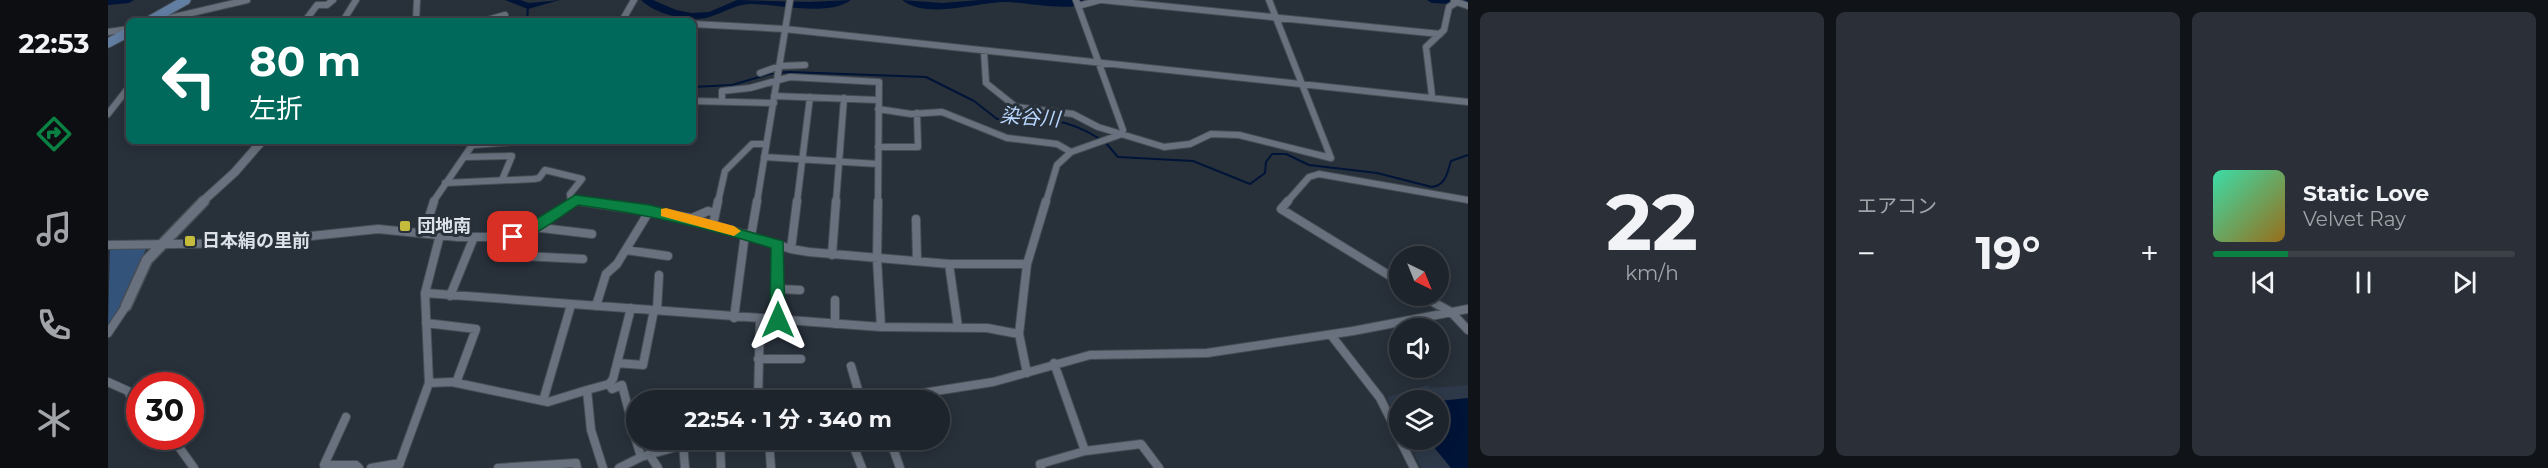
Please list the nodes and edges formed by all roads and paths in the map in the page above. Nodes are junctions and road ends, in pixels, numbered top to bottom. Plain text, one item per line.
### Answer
1 (186, 0) edge
2 (247, 0) edge
3 (333, 0) edge
4 (356, 0) edge
5 (417, 0) edge
6 (634, 0) edge
7 (1101, 0) edge
8 (1269, 0) edge
9 (1454, 1) edge
10 (1077, 3) edge
11 (789, 4) edge
12 (1467, 6) edge
13 (505, 15) dead end
14 (154, 18) edge
15 (170, 18) edge
16 (307, 18) edge
17 (345, 18) edge
18 (416, 18) edge
19 (494, 18) edge
20 (624, 18) edge
21 (1276, 18) junction
22 (696, 24) edge
23 (785, 28) junction
24 (126, 31) edge
25 (108, 32) edge
26 (126, 33) edge
27 (1440, 34) junction
28 (108, 43) edge
29 (984, 52) junction
30 (1099, 64) junction
31 (805, 65) dead end
32 (760, 73) dead end
33 (779, 73) junction
34 (1302, 84) junction
35 (126, 91) edge
36 (1432, 96) junction
37 (810, 97) junction
38 (844, 98) junction
39 (774, 100) junction
40 (879, 100) junction
41 (696, 101) edge
42 (722, 101) junction
43 (1468, 102) edge
44 (878, 110) junction
45 (917, 113) junction
46 (108, 114) edge
47 (1122, 135) junction
48 (259, 144) edge
49 (473, 144) edge
50 (766, 144) junction
51 (878, 147) junction
52 (1071, 152) junction
53 (465, 157) junction
54 (764, 157) junction
55 (802, 159) junction
56 (838, 162) junction
57 (878, 164) junction
58 (502, 180) junction
59 (446, 183) junction
60 (1468, 200) edge
61 (571, 201) junction
62 (650, 210) junction
63 (715, 213) junction
64 (691, 218) junction
65 (916, 219) dead end
66 (713, 225) junction
67 (534, 227) junction
68 (424, 233) junction
69 (591, 234) dead end
70 (440, 235) junction
71 (748, 235) junction
72 (474, 237) junction
73 (509, 237) junction
74 (162, 243) junction
75 (108, 245) edge
76 (778, 245) junction
77 (791, 249) junction
78 (626, 250) junction
79 (832, 255) junction
80 (668, 256) dead end
81 (877, 258) junction
82 (583, 259) dead end
83 (917, 261) junction
84 (949, 264) junction
85 (1027, 264) junction
86 (659, 275) dead end
87 (1389, 275) edge
88 (778, 289) junction
89 (800, 290) dead end
90 (425, 293) junction
91 (450, 296) junction
92 (835, 300) dead end
93 (571, 305) junction
94 (126, 306) joint
95 (596, 306) junction
96 (1440, 306) edge
97 (631, 308) junction
98 (1468, 309) edge
99 (655, 310) junction
100 (1451, 312) junction
101 (734, 318) junction
102 (760, 320) junction
103 (778, 320) junction
104 (426, 323) junction
105 (835, 324) junction
106 (881, 327) junction
107 (958, 327) junction
108 (1468, 330) edge
109 (108, 333) edge
110 (1018, 334) junction
111 (1331, 335) junction
112 (758, 359) junction
113 (801, 359) dead end
114 (617, 363) junction
115 (1054, 363) junction
116 (851, 366) dead end
117 (1027, 373) junction
118 (108, 382) edge
119 (429, 383) junction
120 (456, 383) junction
121 (609, 384) junction
122 (126, 390) edge
123 (587, 390) junction
124 (758, 390) edge
125 (858, 390) edge
126 (942, 390) edge
127 (626, 400) edge
128 (543, 401) junction
129 (1389, 416) edge
130 (346, 417) dead end
131 (181, 450) edge
132 (642, 450) edge
133 (661, 450) edge
134 (684, 450) edge
135 (720, 450) edge
136 (770, 450) edge
137 (855, 450) edge
138 (893, 450) edge
139 (1405, 450) edge
140 (1085, 451) junction
141 (645, 455) junction
142 (399, 466) edge
143 (194, 468) edge
144 (359, 468) edge
145 (371, 468) edge
146 (498, 468) edge
147 (577, 468) edge
148 (603, 468) edge
149 (619, 468) edge
150 (658, 468) edge
151 (685, 468) edge
152 (721, 468) edge
153 (771, 468) edge
154 (862, 468) edge
155 (900, 468) edge
156 (1041, 468) edge
157 (1159, 468) edge
158 (1414, 468) edge

1 - 14 main road
2 - 15 street
3 - 16 street
4 - 17 street
5 - 18 street
6 - 20 street
7 - 10 street
7 - 21 street
8 - 21 street
9 - 12 street
9 - 27 street
10 - 30 street
11 - 23 street
13 - 19 street
21 - 27 street
21 - 34 street
22 - 23 street
23 - 29 street
23 - 33 street
24 - 25 street
26 - 28 main road
27 - 36 street
29 - 30 street
29 - 47 street
30 - 34 street
30 - 47 street
31 - 33 street
32 - 33 street
33 - 39 street
33 - 40 street
33 - 42 street
34 - 36 street
34 - 47 street
35 - 46 street
36 - 43 street
37 - 38 street
37 - 39 street
37 - 55 street
38 - 40 street
38 - 56 street
39 - 42 street
39 - 50 street
40 - 44 street
41 - 42 street
44 - 45 street
44 - 51 street
45 - 51 street
45 - 52 street
47 - 52 street
48 - 74 street
49 - 53 street
50 - 54 street
50 - 63 street
51 - 57 street
52 - 85 street
53 - 58 street
53 - 59 street
54 - 55 street
54 - 71 street
55 - 56 street
55 - 77 street
56 - 57 street
56 - 79 street
57 - 81 street
58 - 59 street
58 - 61 street
59 - 68 street
60 - 87 street
61 - 62 street
61 - 67 street
62 - 64 street
62 - 78 street
63 - 64 street
63 - 66 street
64 - 66 street
65 - 83 street
66 - 71 street
67 - 69 street
67 - 73 street
68 - 70 street
68 - 74 street
70 - 72 street
70 - 90 street
71 - 76 street
71 - 101 street
72 - 73 street
72 - 91 street
73 - 82 street
74 - 75 street
74 - 94 street
76 - 77 street
76 - 88 street
77 - 79 street
78 - 80 street
78 - 95 street
79 - 81 street
81 - 83 street
81 - 106 street
83 - 84 street
84 - 85 street
84 - 107 street
85 - 110 street
86 - 99 street
88 - 89 street
88 - 103 street
90 - 91 street
90 - 104 street
91 - 93 street
92 - 105 street
93 - 95 street
93 - 128 street
94 - 109 street
95 - 97 street
96 - 100 street
97 - 99 street
97 - 114 street
98 - 100 street
99 - 101 street
99 - 114 street
100 - 108 street
100 - 111 street
101 - 102 street
102 - 103 street
102 - 112 street
103 - 105 street
104 - 119 street
104 - 120 street
105 - 106 street
106 - 107 street
107 - 110 street
110 - 117 street
111 - 115 street
111 - 129 street
112 - 113 street
112 - 124 street
114 - 121 street
115 - 117 street
115 - 140 street
116 - 125 street
117 - 126 street
118 - 122 street
119 - 120 street
119 - 142 street
120 - 128 street
121 - 123 street
121 - 127 street
123 - 128 street
123 - 148 street
130 - 144 street
131 - 143 street
132 - 141 street
133 - 141 street
134 - 151 street
135 - 152 street
136 - 153 street
137 - 154 street
138 - 155 street
139 - 158 street
140 - 156 street
140 - 157 street
141 - 149 street
141 - 150 street
142 - 145 street
146 - 147 street

